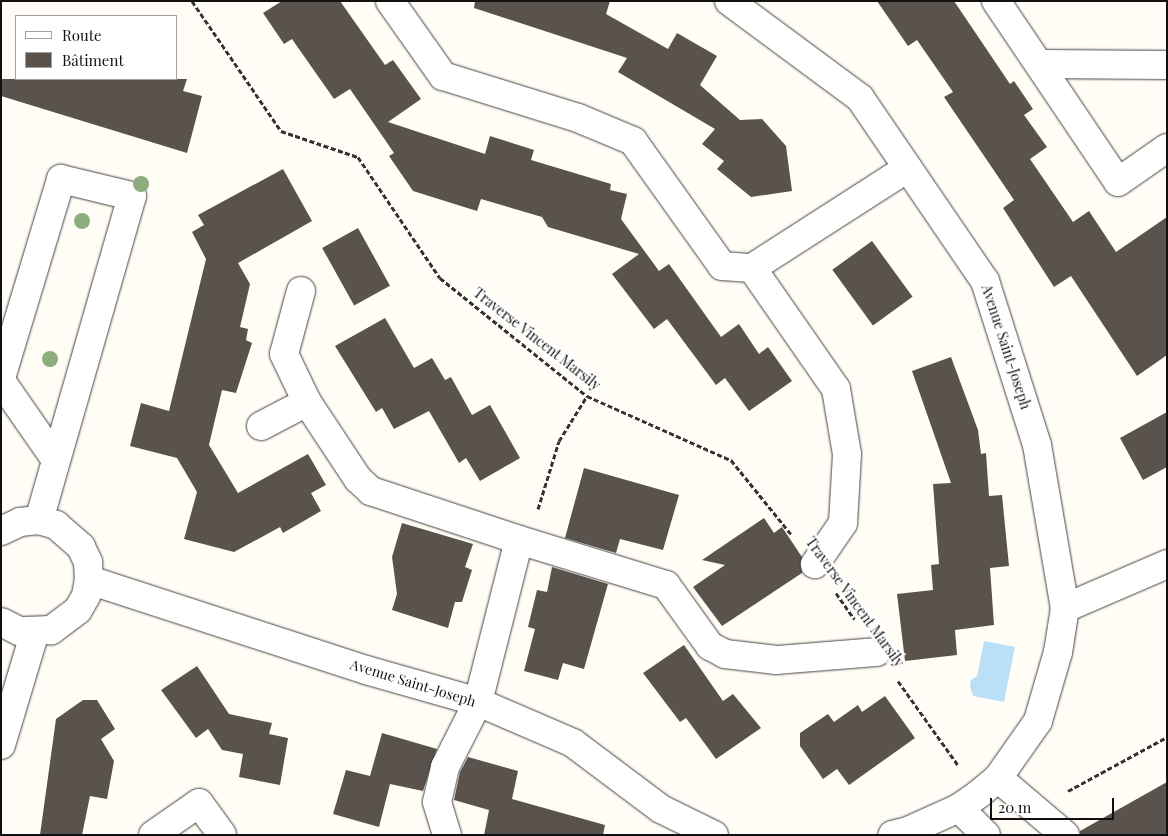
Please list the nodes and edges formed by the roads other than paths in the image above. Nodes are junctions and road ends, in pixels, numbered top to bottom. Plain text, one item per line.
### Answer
1 (390, 1) edge
2 (728, 1) edge
3 (996, 1) edge
4 (1041, 64) junction
5 (1167, 65) edge
6 (1167, 148) edge
7 (908, 168) junction
8 (752, 268) junction
9 (301, 291) dead end
10 (1, 379) edge
11 (307, 402) junction
12 (261, 426) dead end
13 (56, 460) junction
14 (39, 520) junction
15 (1, 532) edge
16 (519, 540) junction
17 (815, 564) road end
18 (1167, 564) edge
19 (89, 580) junction
20 (1065, 608) junction
21 (1, 622) edge
22 (35, 632) junction
23 (877, 652) road end
24 (478, 702) junction
25 (1, 745) edge
26 (979, 793) junction
27 (153, 835) edge
28 (222, 835) edge
29 (447, 835) edge
30 (714, 835) edge
31 (892, 835) edge
32 (986, 835) edge
33 (1065, 835) edge

1 - 8 street
2 - 7 street, Avenue Saint-Joseph
3 - 4 street
4 - 5 street
4 - 6 street
7 - 8 street
7 - 20 street, Avenue Saint-Joseph
8 - 17 street
9 - 11 street
10 - 13 street
10 - 13 street
11 - 12 street
11 - 16 street
13 - 14 street
14 - 15 street
14 - 19 street
16 - 23 street
16 - 24 street
18 - 20 street
19 - 22 street
19 - 24 street, Avenue Saint-Joseph
20 - 26 street, Avenue Saint-Joseph
21 - 22 street
22 - 25 street
24 - 29 street
24 - 30 street, Avenue Saint-Joseph
26 - 31 street
26 - 32 street
26 - 33 street
27 - 28 street

